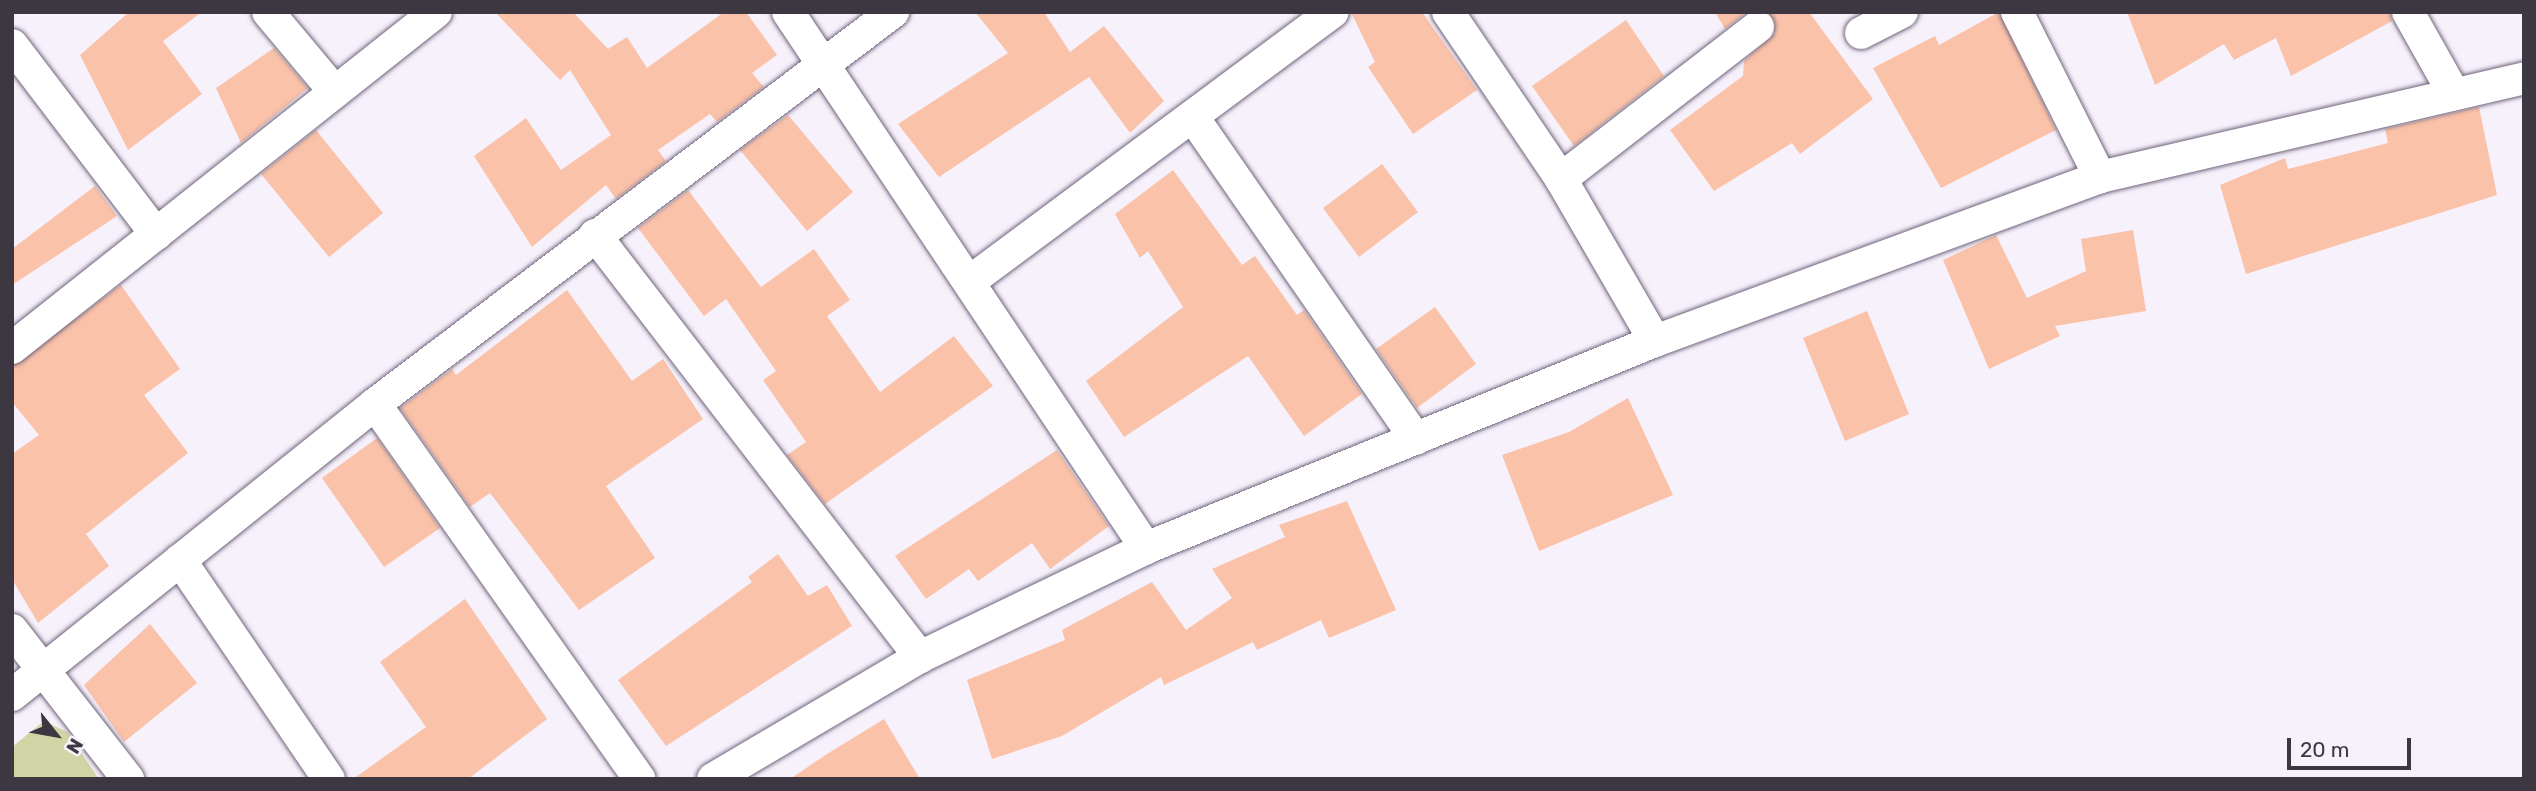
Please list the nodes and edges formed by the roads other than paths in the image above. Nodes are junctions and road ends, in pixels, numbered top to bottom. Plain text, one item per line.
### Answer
1 (268, 12) edge
2 (436, 12) edge
3 (788, 12) edge
4 (892, 12) edge
5 (1333, 12) edge
6 (1448, 12) edge
7 (1902, 12) edge
8 (2017, 12) edge
9 (2408, 12) edge
10 (1758, 27) dead end
11 (1861, 33) dead end
12 (12, 45) edge
13 (826, 64) junction
14 (2524, 78) edge
15 (335, 92) junction
16 (2454, 94) junction
17 (1195, 120) junction
18 (2100, 177) junction
19 (1561, 179) junction
20 (156, 234) junction
21 (595, 235) junction
22 (969, 282) junction
23 (1655, 341) junction
24 (12, 348) edge
25 (375, 404) junction
26 (1416, 439) junction
27 (1146, 548) junction
28 (180, 560) junction
29 (12, 630) edge
30 (920, 657) junction
31 (42, 670) junction
32 (12, 695) edge
33 (128, 779) edge
34 (329, 779) edge
35 (640, 779) edge
36 (713, 779) edge

1 - 15 street
2 - 15 street
3 - 13 street
4 - 13 street
5 - 17 street
6 - 19 street
7 - 11 street
8 - 18 street
9 - 16 street
10 - 19 street
12 - 20 street
13 - 21 street
13 - 22 street
14 - 16 street
15 - 20 street
16 - 18 street
17 - 22 street
17 - 26 street
18 - 23 street
19 - 23 street
20 - 24 street
21 - 25 street
21 - 30 street
22 - 27 street
23 - 26 street
25 - 28 street
25 - 35 street
26 - 27 street
27 - 30 street
28 - 31 street
28 - 34 street
29 - 31 street
30 - 36 street
31 - 32 street
31 - 33 street

